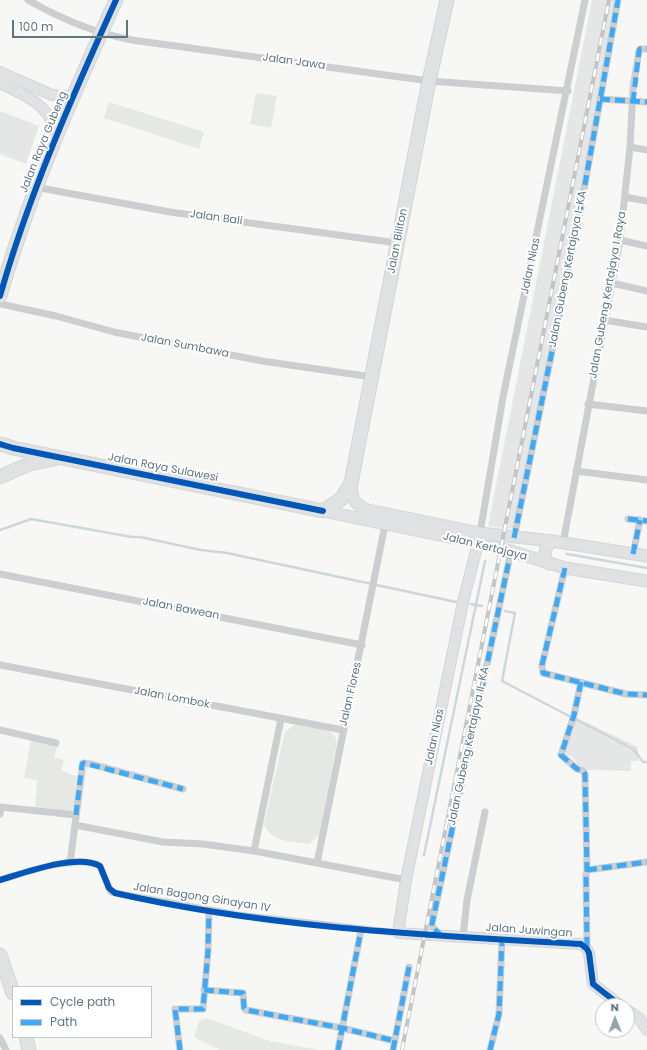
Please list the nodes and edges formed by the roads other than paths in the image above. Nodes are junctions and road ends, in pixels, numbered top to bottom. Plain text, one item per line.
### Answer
1 (28, 0) edge
2 (116, 0) edge
3 (447, 0) edge
4 (585, 0) edge
5 (618, 0) edge
6 (101, 33) junction
7 (645, 48) edge
8 (3, 79) edge
9 (429, 81) junction
10 (568, 91) junction
11 (73, 97) junction
12 (600, 99) junction
13 (633, 102) junction
14 (647, 102) edge
15 (58, 132) junction
16 (630, 147) junction
17 (647, 150) edge
18 (36, 187) junction
19 (625, 197) junction
20 (647, 201) edge
21 (620, 240) junction
22 (397, 243) junction
23 (647, 246) edge
24 (612, 283) junction
25 (647, 291) edge
26 (0, 296) edge
27 (0, 304) edge
28 (604, 320) junction
29 (647, 327) edge
30 (372, 377) junction
31 (588, 404) junction
32 (647, 411) edge
33 (0, 444) edge
34 (7, 448) edge
35 (60, 458) junction
36 (576, 471) junction
37 (0, 477) edge
38 (647, 480) edge
39 (350, 483) junction
40 (323, 511) junction
41 (628, 519) dead end
42 (643, 521) edge
43 (386, 525) junction
44 (479, 538) junction
45 (514, 538) junction
46 (558, 542) junction
47 (511, 551) junction
48 (634, 554) junction
49 (647, 556) edge
50 (549, 564) junction
51 (564, 571) junction
52 (0, 574) edge
53 (647, 581) edge
54 (362, 644) junction
55 (0, 665) edge
56 (581, 682) junction
57 (647, 695) edge
58 (281, 719) junction
59 (0, 730) edge
60 (343, 730) junction
61 (56, 743) dead end
62 (183, 789) dead end
63 (485, 812) dead end
64 (0, 814) edge
65 (76, 815) junction
66 (75, 826) junction
67 (254, 851) junction
68 (647, 862) edge
69 (70, 863) junction
70 (317, 863) junction
71 (586, 872) junction
72 (0, 880) edge
73 (406, 880) junction
74 (209, 911) junction
75 (361, 930) junction
76 (398, 933) junction
77 (420, 935) joint
78 (443, 936) junction
79 (463, 937) junction
80 (502, 939) junction
81 (587, 949) junction
82 (0, 955) edge
83 (409, 968) dead end
84 (12, 990) edge
85 (204, 990) junction
86 (611, 998) edge
87 (635, 1016) edge
88 (342, 1028) junction
89 (647, 1030) edge
90 (0, 1038) edge
91 (26, 1038) edge
92 (395, 1041) junction
93 (6, 1050) edge
94 (29, 1050) edge
95 (180, 1050) edge
96 (338, 1050) edge
97 (393, 1050) edge
98 (490, 1050) edge

1 - 6 street, Jalan Jawa
2 - 6 highway, Jalan Raya Gubeng
3 - 9 highway, Jalan Biliton
4 - 10 street, Jalan Nias
5 - 12 street, Jalan Gubeng Kertajaya I-KA
6 - 9 street, Jalan Jawa
6 - 11 highway, Jalan Raya Gubeng
7 - 13 street, Jalan Gubeng Kertajaya I Raya
8 - 11 street
8 - 15 street
9 - 10 street, Jalan Jawa
9 - 22 highway, Jalan Biliton
10 - 44 street, Jalan Nias
11 - 15 highway, Jalan Raya Gubeng
12 - 13 street
12 - 45 street, Jalan Gubeng Kertajaya I-KA
13 - 14 street
13 - 16 street, Jalan Gubeng Kertajaya I Raya
15 - 18 highway, Jalan Raya Gubeng
16 - 17 street
16 - 19 street, Jalan Gubeng Kertajaya I Raya
18 - 22 street, Jalan Bali
18 - 26 highway, Jalan Raya Gubeng
19 - 20 street
19 - 21 street, Jalan Gubeng Kertajaya I Raya
21 - 23 street
21 - 24 street, Jalan Gubeng Kertajaya I Raya
22 - 30 highway, Jalan Biliton
24 - 25 street
24 - 28 street, Jalan Gubeng Kertajaya I Raya
27 - 30 street, Jalan Sumbawa
28 - 29 street
28 - 31 street, Jalan Gubeng Kertajaya I Raya
30 - 39 highway, Jalan Biliton
31 - 32 street
31 - 36 street, Jalan Gubeng Kertajaya I Raya
33 - 34 highway, Jalan Raya Sulawesi
34 - 35 highway, Jalan Raya Sulawesi
35 - 37 highway
35 - 40 highway, Jalan Raya Sulawesi
36 - 38 street
36 - 46 street, Jalan Gubeng Kertajaya I Raya
39 - 40 highway
39 - 44 main road, Jalan Kertajaya
40 - 43 main road, Jalan Kertajaya
41 - 42 street
42 - 48 street
43 - 44 main road, Jalan Kertajaya
43 - 54 street, Jalan Flores
44 - 45 main road, Jalan Kertajaya
44 - 47 main road, Jalan Kertajaya
44 - 73 street, Jalan Nias
45 - 46 main road, Jalan Kertajaya
46 - 48 main road, Jalan Kertajaya
46 - 50 main road
47 - 50 main road, Jalan Kertajaya
47 - 78 street, Jalan Gubeng Kertajaya II-KA
48 - 49 main road, Jalan Kertajaya
50 - 51 main road, Jalan Kertajaya
51 - 53 main road, Jalan Kertajaya
51 - 56 street
52 - 54 street, Jalan Bawean
54 - 60 street, Jalan Flores
55 - 58 street, Jalan Lombok
56 - 57 street
56 - 71 street
58 - 60 street, Jalan Lombok
58 - 67 street
59 - 61 street
60 - 70 street, Jalan Flores
62 - 65 street
63 - 79 street
64 - 65 street
65 - 66 street
66 - 67 street
66 - 69 street
67 - 70 street
68 - 71 street
69 - 72 street, Jalan Bagong Ginayan IV
69 - 74 street, Jalan Bagong Ginayan IV
70 - 73 street
71 - 81 street
73 - 76 street, Jalan Nias
74 - 75 street, Jalan Bagong Ginayan IV
74 - 85 street
75 - 76 street, Jalan Bagong Ginayan IV
75 - 88 street
76 - 77 street, Jalan Bagong Ginayan IV
77 - 78 street, Jalan Juwingan
78 - 79 street, Jalan Juwingan
79 - 80 street, Jalan Juwingan
80 - 81 street, Jalan Juwingan
80 - 98 street
81 - 86 street
82 - 84 highway
83 - 92 street
85 - 88 street
85 - 95 street
87 - 89 street
88 - 92 street
88 - 96 street
90 - 93 street
91 - 94 highway
92 - 97 street

